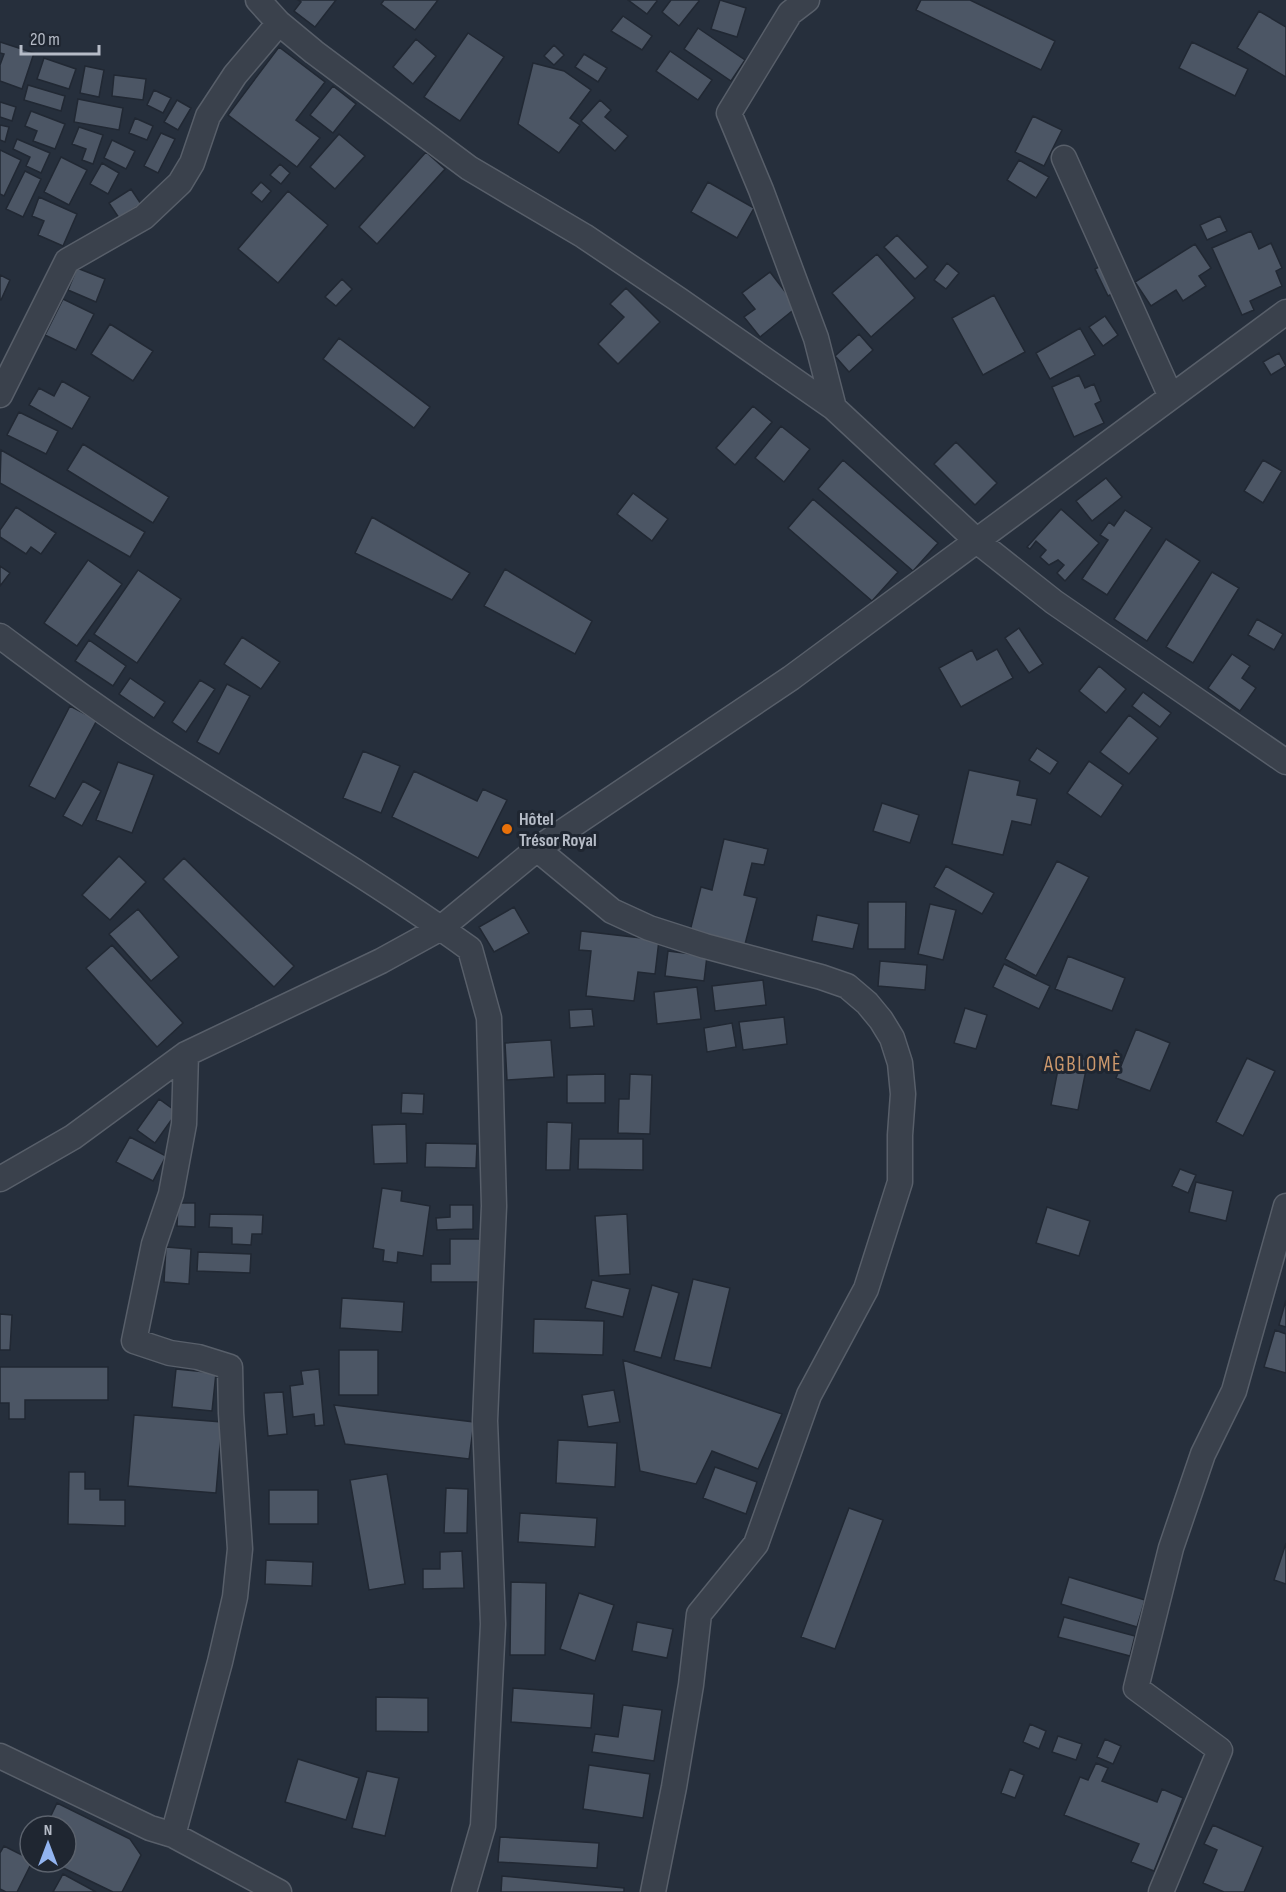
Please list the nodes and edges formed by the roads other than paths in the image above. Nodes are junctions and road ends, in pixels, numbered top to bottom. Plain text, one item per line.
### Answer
1 (258, 0) edge
2 (807, 0) edge
3 (279, 24) junction
4 (1065, 158) dead end
5 (1286, 312) edge
6 (0, 395) edge
7 (1171, 397) junction
8 (834, 408) junction
9 (977, 541) junction
10 (0, 636) edge
11 (1286, 762) edge
12 (537, 849) junction
13 (441, 928) junction
14 (186, 1054) junction
15 (0, 1179) edge
16 (1286, 1206) edge
17 (0, 1756) edge
18 (173, 1835) junction
19 (279, 1892) edge
20 (464, 1892) edge
21 (653, 1892) edge
22 (1161, 1892) edge

1 - 3 street
2 - 8 street
3 - 6 street
3 - 8 street
4 - 7 street
5 - 7 street
7 - 9 street
8 - 9 street
9 - 11 street
9 - 12 street
10 - 13 street
12 - 13 street
12 - 21 street
13 - 14 street
13 - 20 street
14 - 15 street
14 - 18 street
16 - 22 street
17 - 18 street
18 - 19 street

